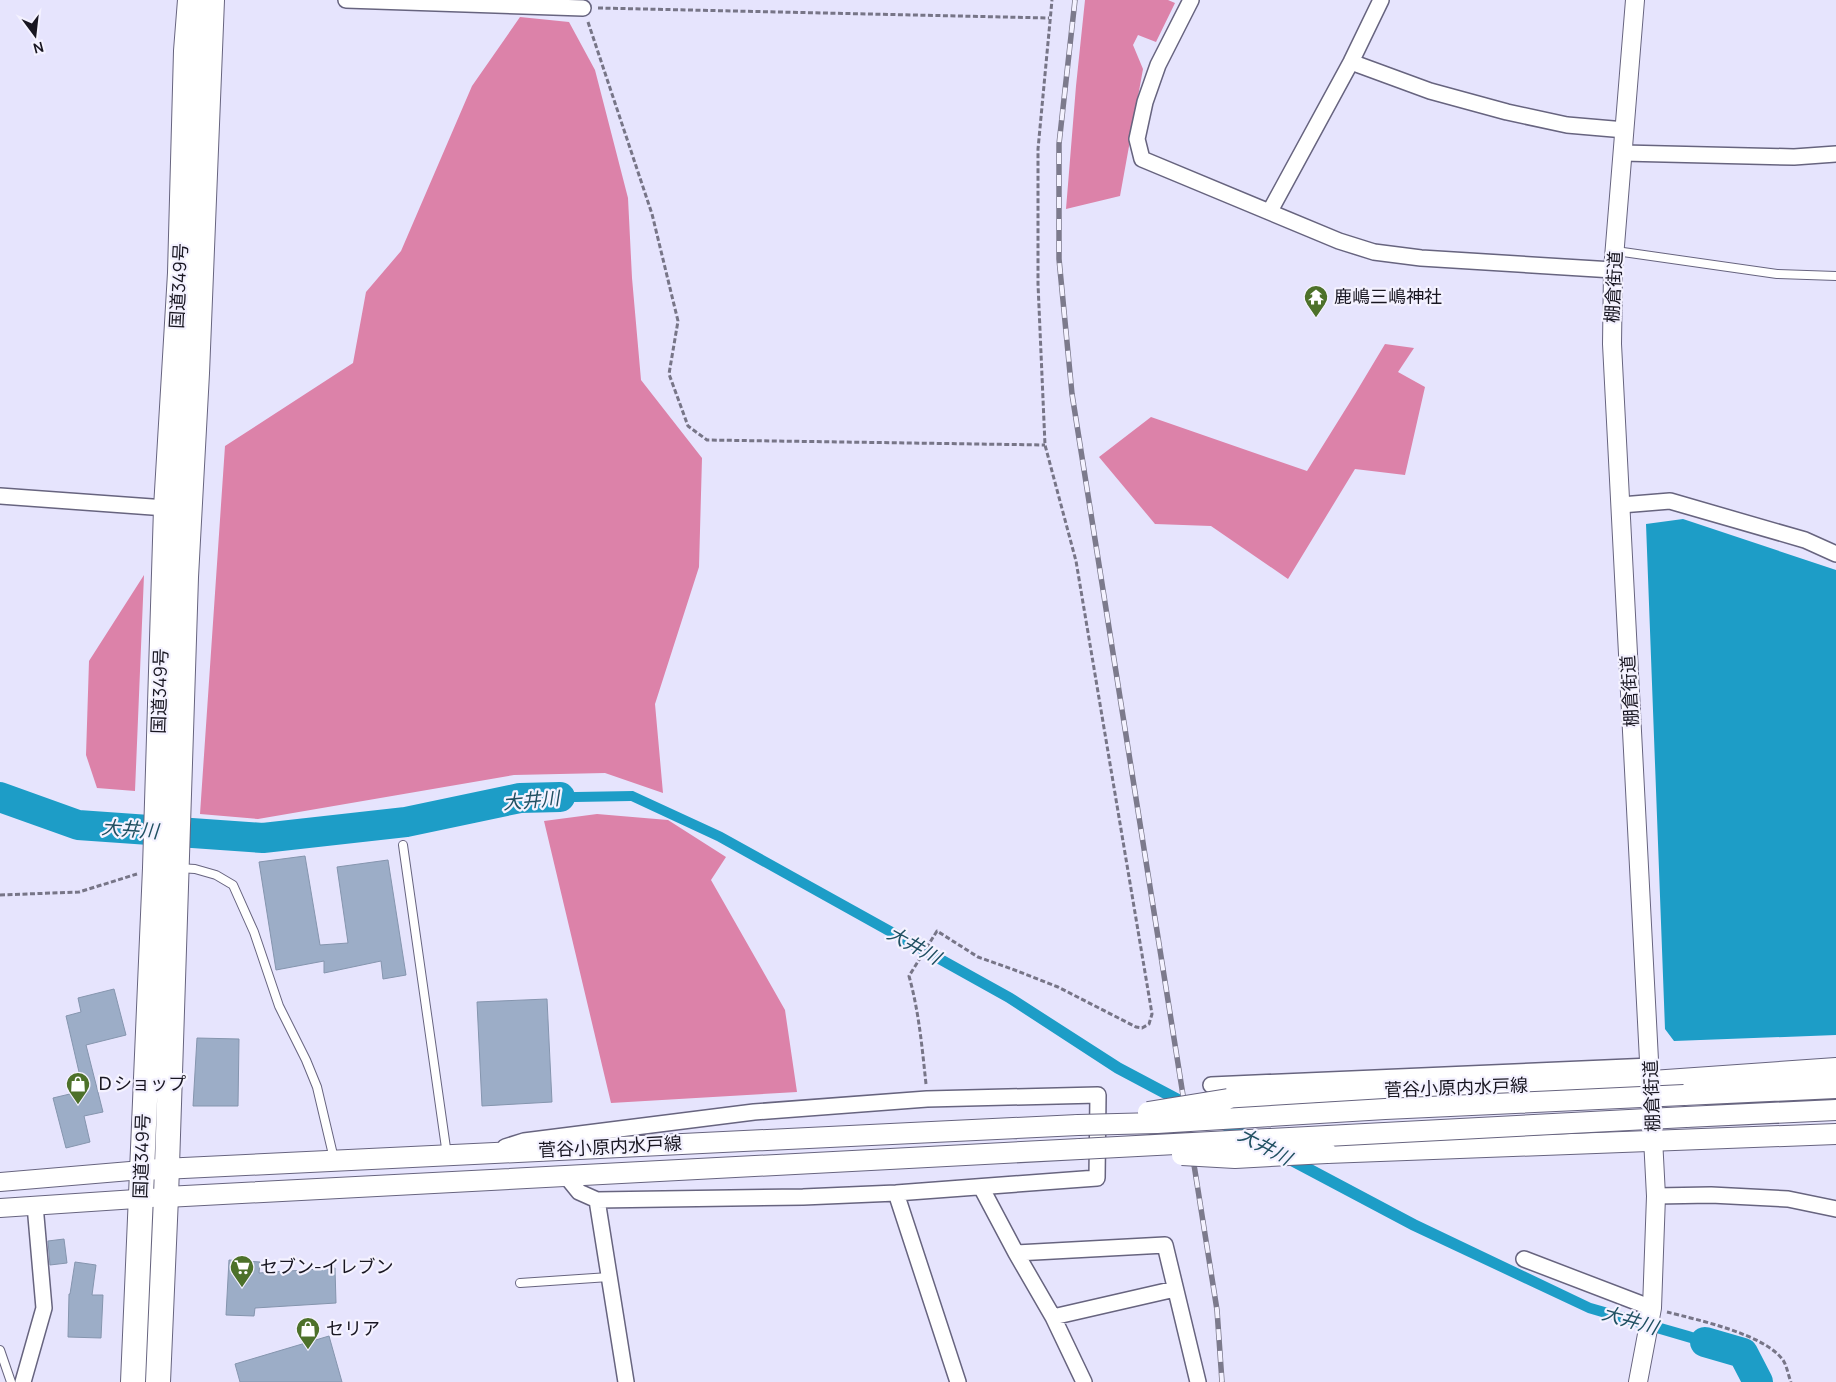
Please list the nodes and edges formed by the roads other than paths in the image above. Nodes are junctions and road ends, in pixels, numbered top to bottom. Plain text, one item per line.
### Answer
1 (190, 0) edge
2 (212, 0) edge
3 (346, 0) edge
4 (1191, 0) edge
5 (1381, 0) edge
6 (1635, 0) edge
7 (583, 8) road end
8 (1351, 62) junction
9 (1625, 130) junction
10 (1623, 153) junction
11 (1836, 154) edge
12 (1270, 211) junction
13 (1616, 251) junction
14 (1614, 270) junction
15 (1836, 276) edge
16 (0, 496) edge
17 (1621, 505) junction
18 (166, 508) junction
19 (1836, 554) edge
20 (168, 807) junction
21 (402, 845) dead end
22 (166, 861) junction
23 (1836, 1068) edge
24 (1651, 1074) junction
25 (1211, 1085) dead end
26 (1836, 1088) edge
27 (1836, 1110) edge
28 (1078, 1125) junction
29 (1836, 1134) edge
30 (1654, 1142) junction
31 (1080, 1149) junction
32 (483, 1154) junction
33 (446, 1155) junction
34 (334, 1160) junction
35 (167, 1168) junction
36 (142, 1170) junction
37 (566, 1176) junction
38 (0, 1182) edge
39 (981, 1187) junction
40 (896, 1194) junction
41 (1656, 1196) junction
42 (166, 1197) junction
43 (141, 1198) junction
44 (597, 1200) junction
45 (36, 1205) junction
46 (0, 1208) edge
47 (1836, 1209) edge
48 (1016, 1253) junction
49 (1524, 1259) dead end
50 (609, 1277) junction
51 (520, 1283) dead end
52 (1176, 1288) junction
53 (1651, 1310) junction
54 (1053, 1317) junction
55 (0, 1350) edge
56 (11, 1382) edge
57 (23, 1382) edge
58 (134, 1382) edge
59 (158, 1382) edge
60 (626, 1382) edge
61 (958, 1382) edge
62 (1084, 1382) edge
63 (1198, 1382) edge
64 (1638, 1382) edge

1 - 18 highway, 国道349号
2 - 20 highway, 国道349号
3 - 7 street
4 - 12 street
5 - 8 street
6 - 9 street, 棚倉街道
8 - 9 street
8 - 12 street
9 - 10 street, 棚倉街道
10 - 11 street
10 - 13 street, 棚倉街道
12 - 14 street
13 - 14 street, 棚倉街道
13 - 15 lane
14 - 17 street, 棚倉街道
16 - 18 street
17 - 19 street
17 - 24 street, 棚倉街道
18 - 20 highway, 国道349号
20 - 22 highway, 国道349号
21 - 33 lane
22 - 34 lane
22 - 35 highway, 国道349号
22 - 36 highway, 国道349号
23 - 24 main road, 菅谷小原内水戸線
24 - 25 street
24 - 28 main road, 菅谷小原内水戸線, bridge
24 - 30 street, 棚倉街道
26 - 28 main road, 菅谷小原内水戸線, bridge
27 - 31 main road, 菅谷小原内水戸線, bridge
28 - 32 main road, 菅谷小原内水戸線
29 - 30 main road, 菅谷小原内水戸線
30 - 31 main road, 菅谷小原内水戸線, bridge
30 - 41 street, 棚倉街道
31 - 37 main road, 菅谷小原内水戸線
32 - 33 main road, 菅谷小原内水戸線
32 - 39 street
33 - 34 main road, 菅谷小原内水戸線
34 - 35 main road, 菅谷小原内水戸線
35 - 36 main road, 菅谷小原内水戸線
35 - 42 highway, 国道349号
36 - 38 street
36 - 43 highway, 国道349号
37 - 42 main road, 菅谷小原内水戸線
37 - 44 street
39 - 40 street
39 - 48 street
40 - 44 street
40 - 61 street
41 - 47 street
41 - 53 street, 棚倉街道
42 - 43 street
42 - 59 highway, 国道349号
43 - 45 street
43 - 58 highway, 国道349号
44 - 50 street
45 - 46 street
45 - 57 street
48 - 52 street
48 - 54 street
49 - 53 street
50 - 51 lane
50 - 60 street
52 - 54 street
52 - 63 street
53 - 64 street, 棚倉街道
54 - 62 street
55 - 56 lane

